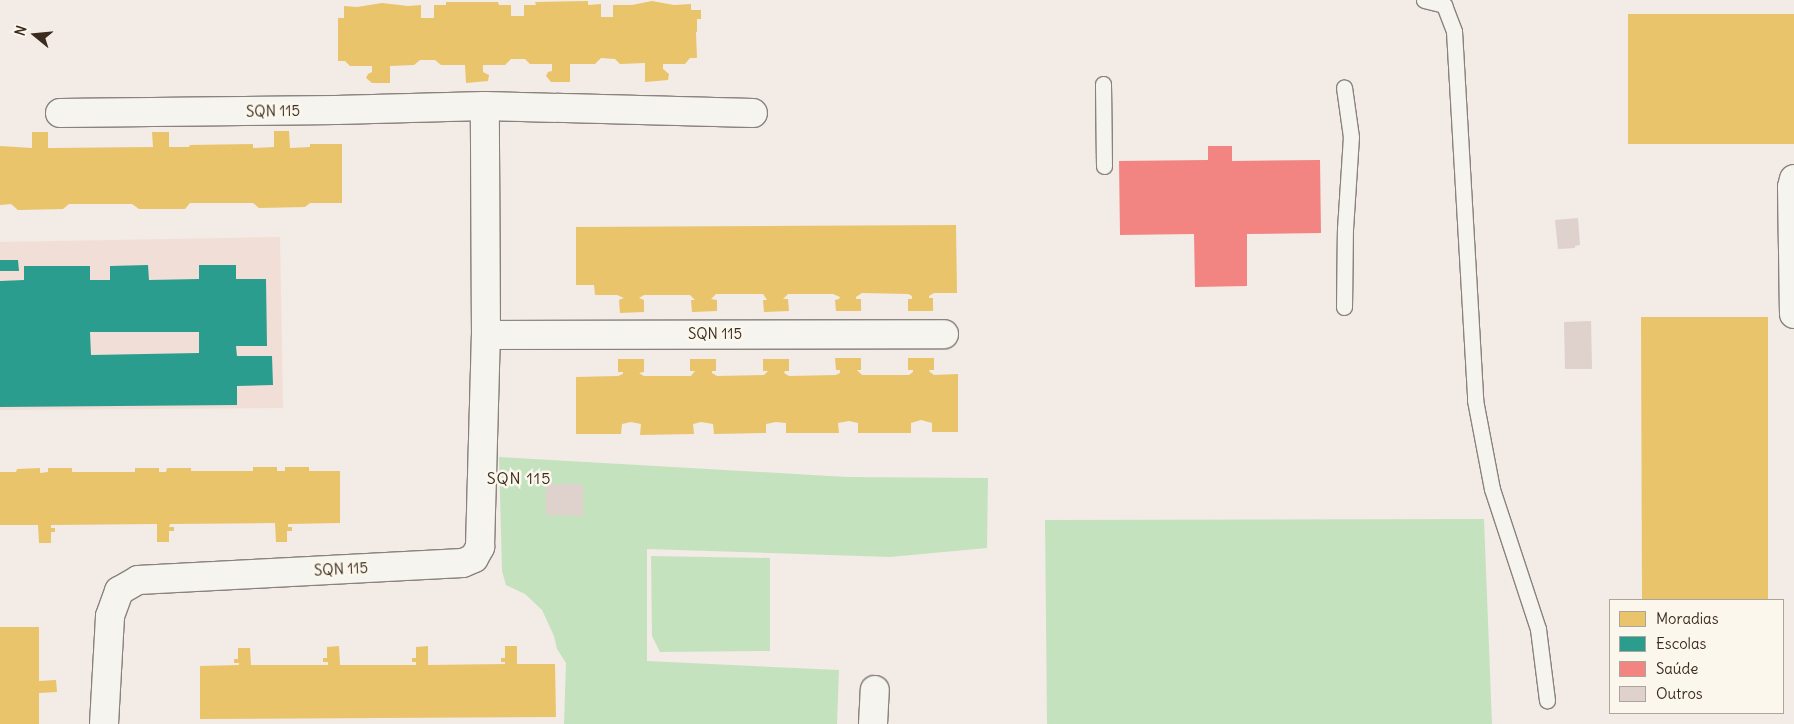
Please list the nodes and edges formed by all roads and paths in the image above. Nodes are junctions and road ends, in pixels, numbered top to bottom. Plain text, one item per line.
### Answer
1 (1424, 0) edge
2 (1103, 84) dead end
3 (1344, 86) dead end
4 (485, 106) junction
5 (60, 113) dead end
6 (753, 113) dead end
7 (1104, 166) dead end
8 (1794, 180) edge
9 (1344, 307) dead end
10 (1794, 314) edge
11 (944, 334) dead end
12 (486, 335) junction
13 (875, 690) dead end
14 (1547, 700) dead end
15 (104, 724) edge
16 (873, 724) edge

1 - 14 lane
2 - 7 lane
3 - 9 lane
4 - 5 street, SQN 115
4 - 6 street, SQN 115
4 - 12 street, SQN 115
8 - 10 street
11 - 12 street, SQN 115
12 - 15 street, SQN 115
13 - 16 street

